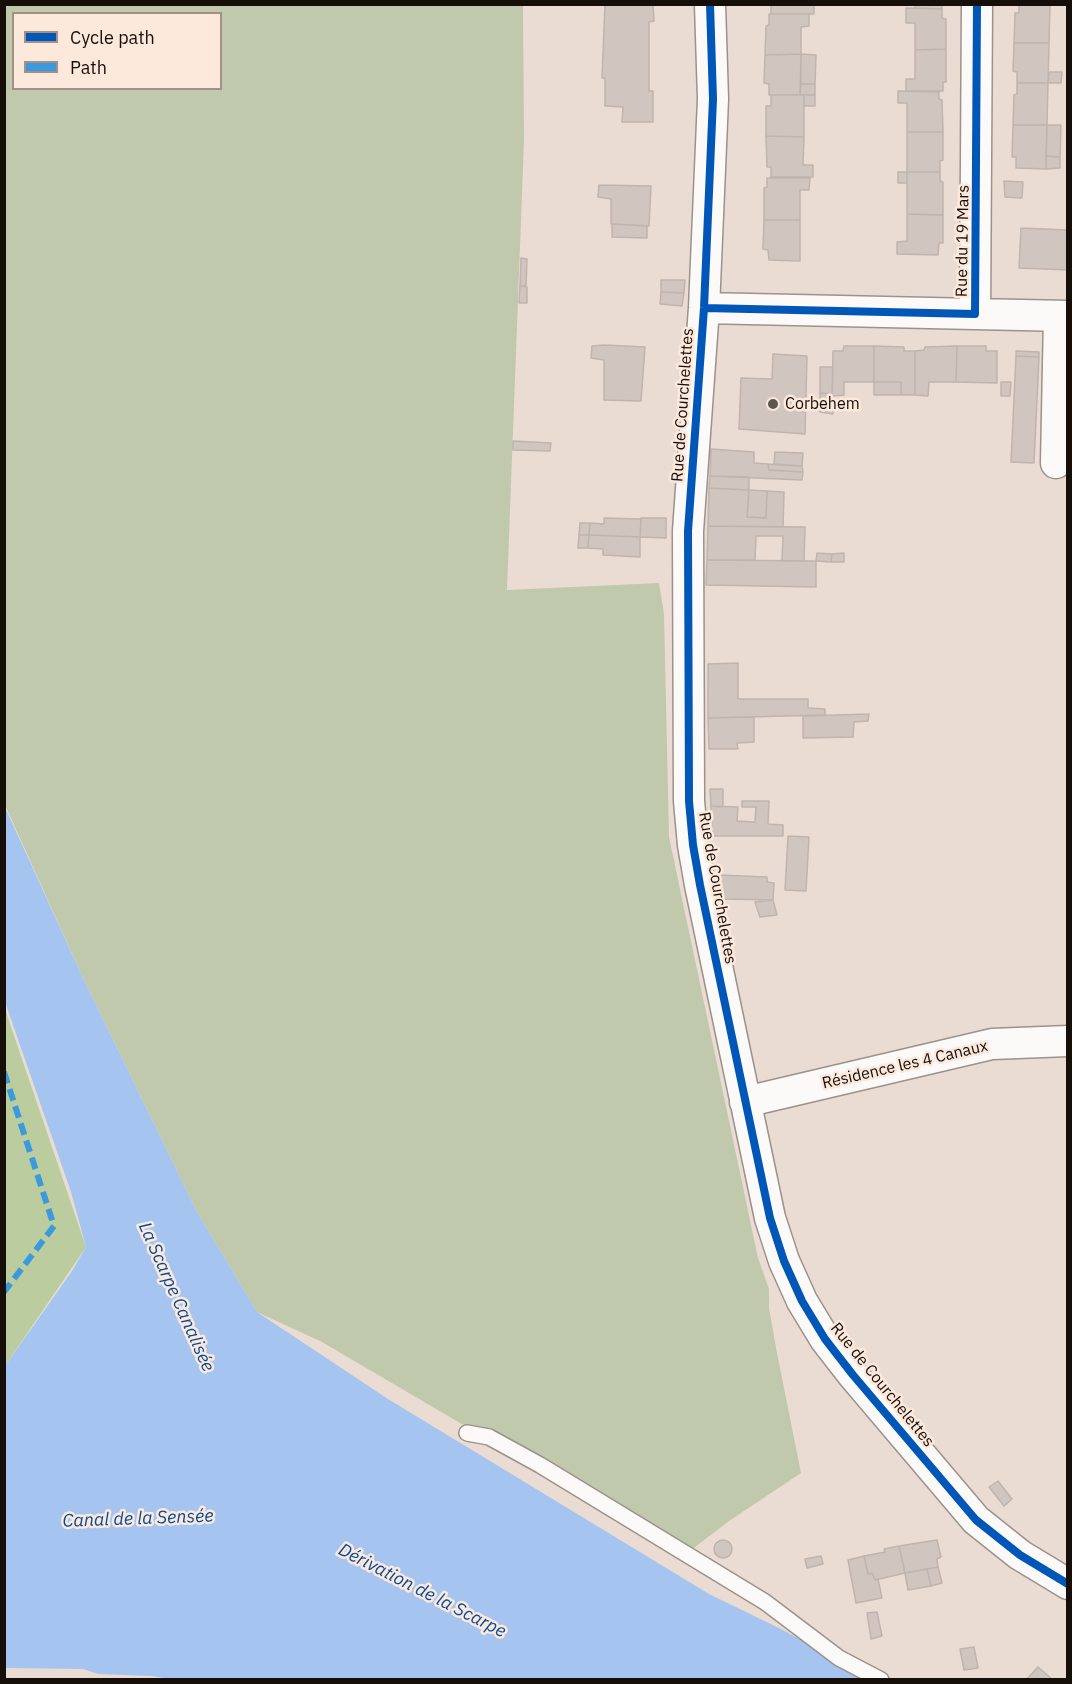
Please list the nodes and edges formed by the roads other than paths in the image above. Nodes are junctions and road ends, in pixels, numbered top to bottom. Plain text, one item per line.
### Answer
1 (710, 4) edge
2 (977, 4) edge
3 (704, 308) junction
4 (975, 314) junction
5 (1063, 316) edge
6 (1062, 400) edge
7 (1056, 462) dead end
8 (1068, 1041) edge
9 (745, 1102) junction
10 (467, 1433) dead end
11 (1068, 1584) edge
12 (881, 1680) edge

1 - 3 street, Rue de Courchelettes
2 - 4 street, Rue du 19 Mars
3 - 4 street, Rue du 19 Mars
3 - 9 street, Rue de Courchelettes
4 - 5 street
5 - 6 street
6 - 7 street
8 - 9 street, Résidence les 4 Canaux
9 - 11 street, Rue de Courchelettes
10 - 12 lane

